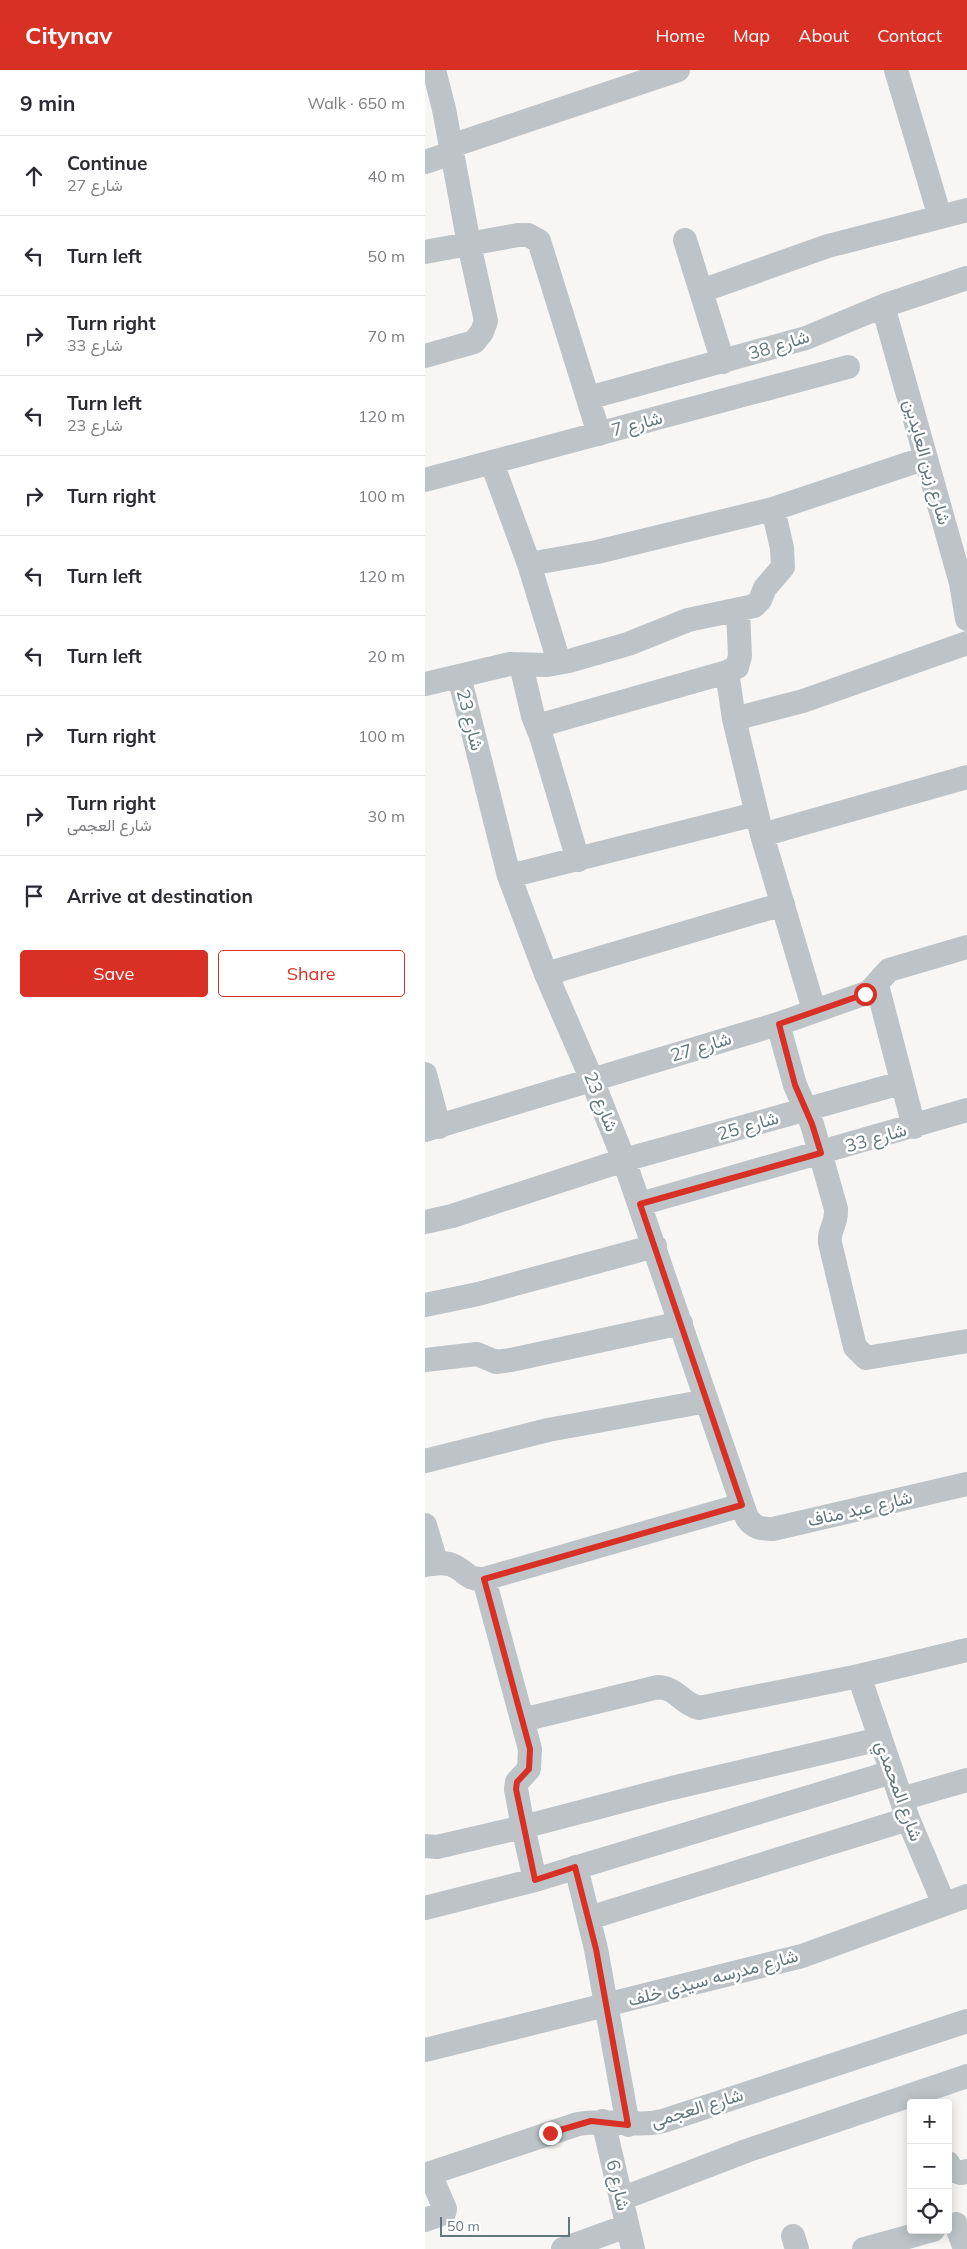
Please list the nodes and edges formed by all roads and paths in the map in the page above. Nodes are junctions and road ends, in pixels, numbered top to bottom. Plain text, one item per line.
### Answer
1 (434, 70) edge
2 (678, 70) edge
3 (896, 70) edge
4 (451, 150) junction
5 (425, 162) edge
6 (967, 210) edge
7 (940, 217) junction
8 (685, 240) dead end
9 (469, 244) junction
10 (425, 252) edge
11 (967, 278) edge
12 (701, 291) junction
13 (883, 306) junction
14 (425, 356) edge
15 (723, 362) junction
16 (848, 367) dead end
17 (587, 398) junction
18 (599, 434) junction
19 (926, 458) junction
20 (491, 463) junction
21 (425, 480) edge
22 (773, 509) junction
23 (529, 564) junction
24 (964, 582) edge
25 (738, 611) junction
26 (967, 618) edge
27 (967, 644) edge
28 (559, 662) junction
29 (521, 664) junction
30 (727, 672) junction
31 (459, 676) junction
32 (425, 684) edge
33 (734, 718) junction
34 (537, 726) junction
35 (967, 777) edge
36 (759, 825) junction
37 (578, 860) junction
38 (509, 876) junction
39 (783, 904) junction
40 (967, 947) edge
41 (546, 974) junction
42 (877, 985) junction
43 (814, 1010) junction
44 (779, 1024) junction
45 (425, 1074) edge
46 (592, 1080) junction
47 (901, 1083) junction
48 (805, 1110) junction
49 (967, 1110) edge
50 (914, 1127) junction
51 (432, 1128) edge
52 (821, 1153) junction
53 (624, 1160) junction
54 (640, 1204) junction
55 (425, 1222) edge
56 (655, 1246) junction
57 (425, 1305) edge
58 (681, 1323) junction
59 (967, 1341) edge
60 (425, 1360) edge
61 (707, 1401) junction
62 (425, 1461) edge
63 (967, 1484) edge
64 (742, 1505) junction
65 (425, 1525) edge
66 (753, 1526) joint
67 (431, 1564) edge
68 (484, 1579) junction
69 (967, 1650) edge
70 (859, 1676) junction
71 (522, 1720) junction
72 (880, 1739) junction
73 (892, 1772) junction
74 (967, 1780) edge
75 (905, 1809) junction
76 (523, 1827) junction
77 (425, 1846) edge
78 (575, 1867) junction
79 (535, 1880) junction
80 (967, 1896) edge
81 (944, 1904) junction
82 (425, 1908) edge
83 (589, 1918) junction
84 (607, 2006) junction
85 (967, 2021) edge
86 (425, 2050) edge
87 (967, 2076) edge
88 (928, 2096) edge
89 (603, 2121) junction
90 (628, 2125) junction
91 (952, 2170) edge
92 (967, 2171) edge
93 (427, 2174) edge
94 (621, 2199) junction
95 (425, 2220) edge
96 (957, 2224) edge
97 (627, 2226) junction
98 (918, 2234) edge
99 (563, 2249) edge
100 (633, 2249) edge
101 (864, 2249) edge
102 (965, 2249) edge

1 - 4 street
2 - 4 street
3 - 7 street
4 - 5 street
4 - 9 street
6 - 7 street
7 - 12 street
8 - 12 street
9 - 10 street
9 - 14 street
9 - 17 street
11 - 13 street, شارع 38
12 - 15 street
13 - 15 street, شارع 38
13 - 19 street, شارع زين العابدين
15 - 17 street, شارع 38
16 - 18 street, شارع 7
17 - 18 street
18 - 20 street, شارع 7
19 - 22 street
19 - 24 street, شارع زين العابدين
20 - 21 street, شارع 7
20 - 23 street
22 - 23 street
22 - 25 street
23 - 28 street
24 - 26 street, شارع زين العابدين
25 - 28 street
25 - 30 street
27 - 33 street
28 - 29 street
29 - 31 street
29 - 34 street
30 - 33 street
30 - 34 street
31 - 32 street
31 - 38 street, شارع 23
33 - 36 street
34 - 37 street
35 - 36 street
36 - 37 street
36 - 39 street
37 - 38 street
38 - 41 street, شارع 23
39 - 41 street
39 - 43 street
40 - 42 street, شارع 27
41 - 46 street, شارع 23
42 - 43 street, شارع 27
42 - 47 street
43 - 44 street, شارع 27
44 - 46 street, شارع 27
44 - 48 street
45 - 51 street
46 - 51 street, شارع 27
46 - 53 street, شارع 23
47 - 48 street, شارع 25
47 - 50 street
48 - 52 street
48 - 53 street, شارع 25
49 - 50 street, شارع 33
50 - 52 street, شارع 33
52 - 54 street, شارع 33
52 - 59 street
53 - 54 street, شارع 23
53 - 55 street, شارع 25
54 - 56 street, شارع 23
56 - 57 street
56 - 58 street, شارع 23
58 - 60 street
58 - 61 street, شارع 23
61 - 62 street
61 - 64 street, شارع 23
63 - 66 street, شارع عبد مناف
64 - 66 street, شارع 23
64 - 68 street
65 - 67 street
67 - 68 street
68 - 71 street
69 - 70 street
70 - 71 street
70 - 72 street, شارع المحمدي
71 - 76 street
72 - 73 street, شارع المحمدي
72 - 76 street
73 - 75 street, شارع المحمدي
73 - 78 street
74 - 75 street
75 - 81 street, شارع المحمدي
75 - 83 street
76 - 77 street
76 - 79 street
78 - 79 street
78 - 83 street
79 - 82 street
80 - 81 street, شارع مدرسه سيدى خلف
81 - 84 street, شارع مدرسه سيدى خلف
83 - 84 street
84 - 86 street, شارع مدرسه سيدى خلف
84 - 90 street
85 - 90 street, شارع العجمى
87 - 88 street
88 - 94 street
89 - 90 street, شارع العجمى
89 - 93 street, شارع العجمى
89 - 94 street, شارع 6
91 - 92 street
93 - 95 street
94 - 97 street, شارع 6
96 - 102 street
97 - 99 street
97 - 100 street, شارع 6
98 - 101 street

